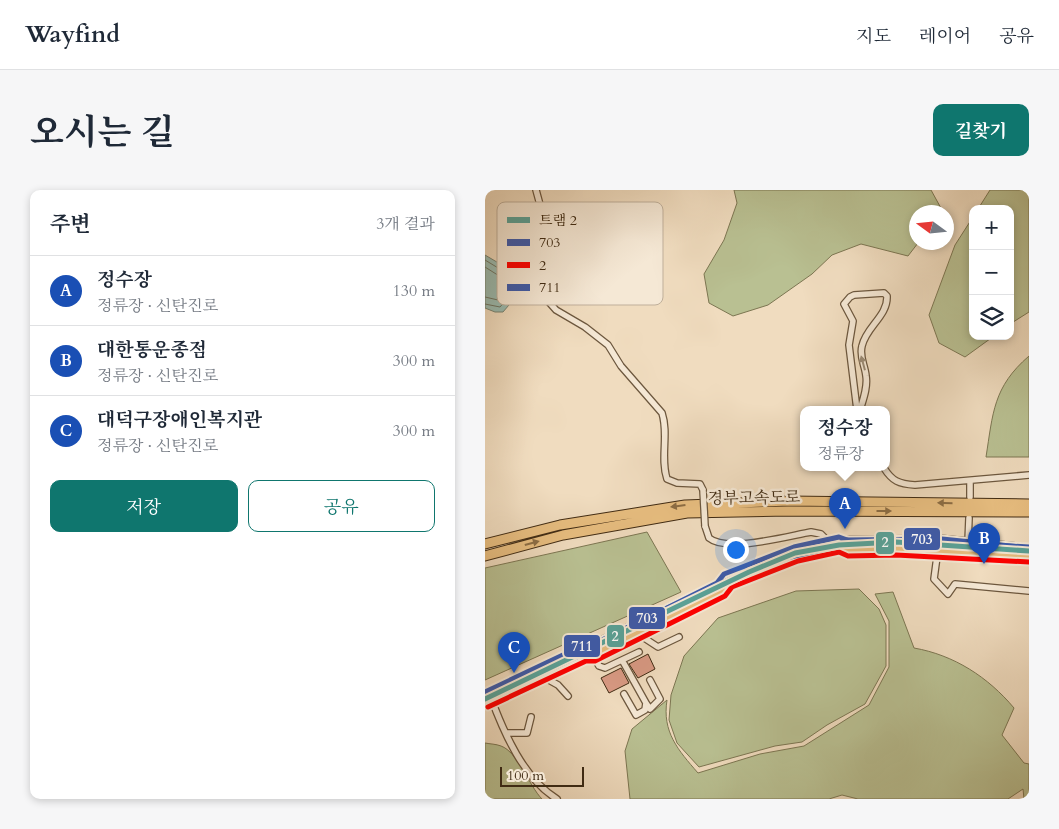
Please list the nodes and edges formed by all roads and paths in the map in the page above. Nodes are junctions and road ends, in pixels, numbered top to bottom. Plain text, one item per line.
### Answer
1 (552, 305) edge
2 (857, 406) edge
3 (859, 406) edge
4 (886, 471) edge
5 (1029, 475) edge
6 (969, 482) junction
7 (970, 497) dead end
8 (1029, 504) edge
9 (1029, 512) edge
10 (969, 518) dead end
11 (968, 542) junction
12 (485, 544) edge
13 (836, 545) junction
14 (1029, 548) edge
15 (938, 549) junction
16 (1029, 555) edge
17 (485, 556) edge
18 (727, 581) junction
19 (1029, 591) edge
20 (635, 632) junction
21 (679, 637) dead end
22 (639, 652) dead end
23 (588, 653) junction
24 (622, 660) junction
25 (540, 674) junction
26 (650, 680) dead end
27 (624, 694) dead end
28 (568, 696) dead end
29 (488, 699) edge
30 (646, 704) junction
31 (531, 718) dead end
32 (507, 733) junction
33 (557, 799) edge

1 - 13 street, bridge
3 -> 2 street
4 - 6 street
5 - 6 street
6 - 7 street
8 -> 12 highway, 경부고속도로
17 -> 9 highway, 경부고속도로
10 - 11 street
11 - 13 main road
11 - 14 main road
13 - 15 main road
13 - 18 main road
15 - 16 main road
15 - 19 street
18 - 20 main road
18 - 23 main road
20 - 21 street
20 - 23 main road
22 - 24 street
23 - 24 street
23 - 25 main road
24 - 30 street
25 - 28 street
25 - 29 main road
26 - 30 street
27 - 30 street
29 - 32 street
31 - 32 street
32 - 33 street

